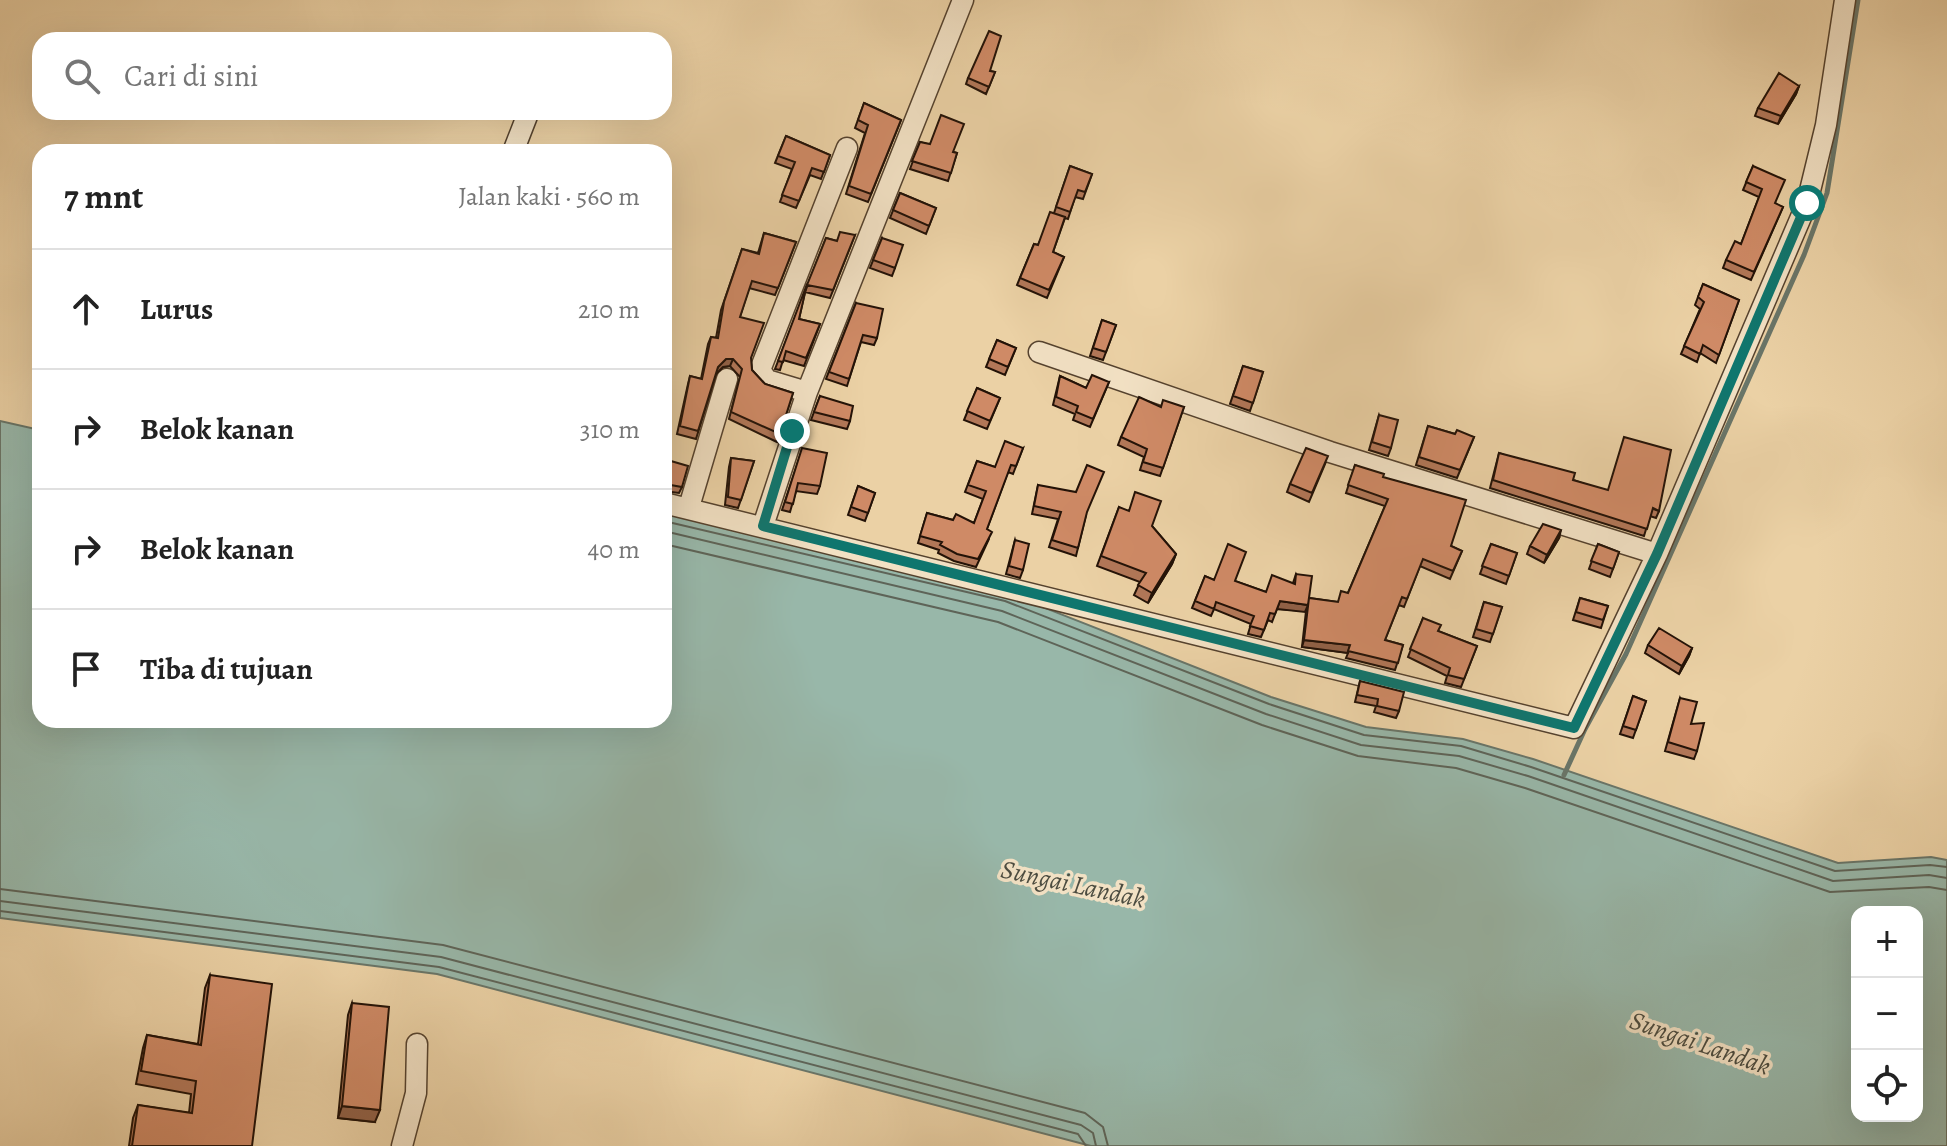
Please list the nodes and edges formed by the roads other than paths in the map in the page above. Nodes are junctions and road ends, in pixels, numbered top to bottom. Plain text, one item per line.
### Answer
1 (963, 0) edge
2 (1845, 0) edge
3 (525, 120) edge
4 (516, 144) edge
5 (847, 148) dead end
6 (1039, 352) dead end
7 (727, 379) dead end
8 (807, 392) junction
9 (672, 504) edge
10 (689, 507) junction
11 (763, 526) junction
12 (1657, 554) junction
13 (417, 1044) dead end
14 (402, 1146) edge

1 - 8 street
2 - 12 street
3 - 4 street
5 - 8 street
6 - 12 street
7 - 10 street
8 - 11 street
9 - 10 street
10 - 11 street
11 - 12 street
13 - 14 street

